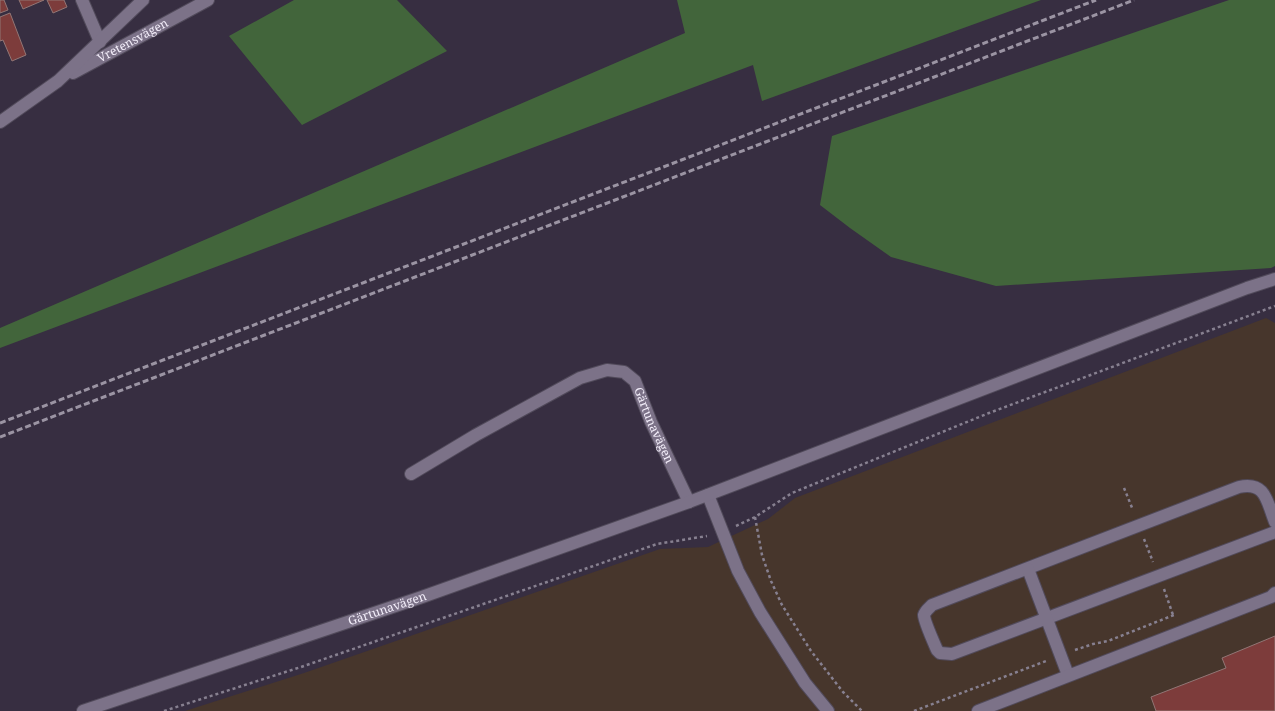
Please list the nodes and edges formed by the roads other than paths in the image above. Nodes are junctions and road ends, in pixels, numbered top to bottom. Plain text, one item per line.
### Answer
1 (82, 0) edge
2 (143, 0) edge
3 (208, 0) edge
4 (100, 42) junction
5 (58, 81) junction
6 (0, 122) edge
7 (1275, 279) edge
8 (412, 474) dead end
9 (708, 495) junction
10 (689, 502) junction
11 (1275, 522) edge
12 (1275, 532) edge
13 (1028, 569) junction
14 (1275, 593) edge
15 (1047, 618) junction
16 (1068, 675) junction
17 (83, 711) edge
18 (828, 711) edge
19 (978, 711) edge

1 - 4 street
2 - 4 street, Vretensvägen
3 - 5 street, Vretensvägen
4 - 5 street, Vretensvägen
5 - 6 street, Vretensvägen
7 - 9 street, Gärtunavägen
8 - 10 street, Gärtunavägen
9 - 10 street, Gärtunavägen
9 - 18 street
10 - 17 street, Gärtunavägen
11 - 13 street
12 - 15 street
13 - 15 street
13 - 15 street
14 - 16 street
15 - 16 street
16 - 19 street

